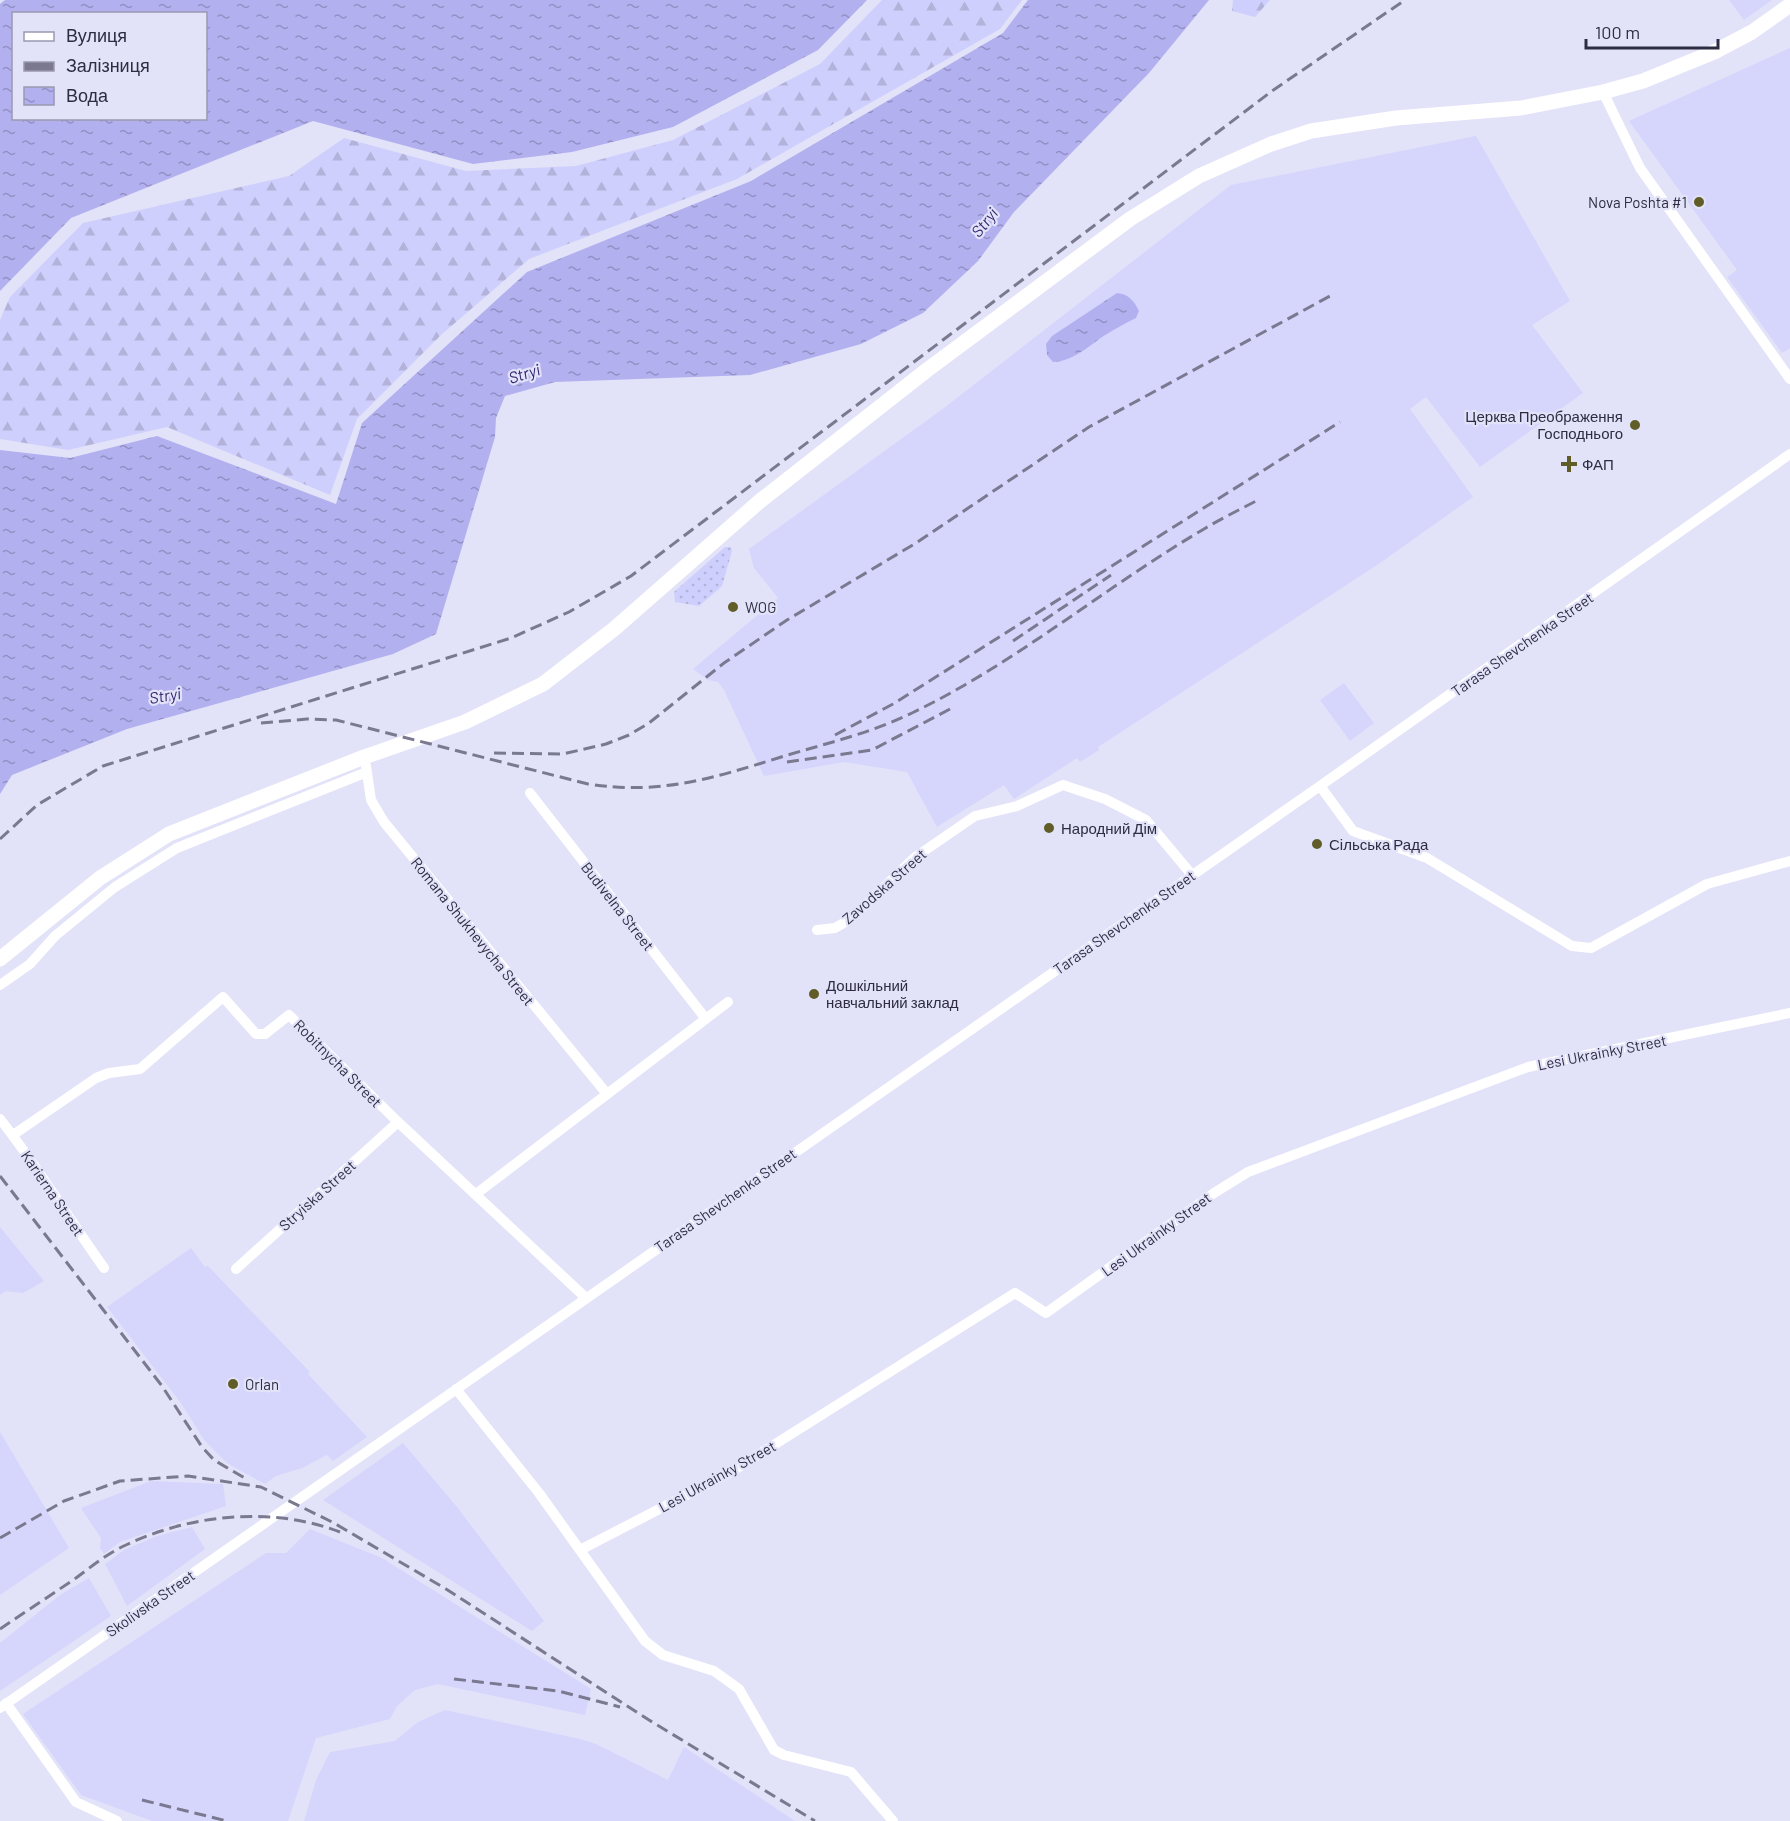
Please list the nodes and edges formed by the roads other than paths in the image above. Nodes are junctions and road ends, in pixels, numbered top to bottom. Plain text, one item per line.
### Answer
1 (1790, 5) edge
2 (1604, 92) junction
3 (1786, 363) edge
4 (1790, 379) edge
5 (1790, 454) edge
6 (364, 757) junction
7 (367, 772) junction
8 (1320, 786) junction
9 (530, 793) dead end
10 (1790, 861) edge
11 (1192, 875) junction
12 (817, 930) dead end
13 (0, 959) edge
14 (0, 985) edge
15 (728, 1002) dead end
16 (1790, 1013) edge
17 (706, 1019) junction
18 (607, 1094) junction
19 (0, 1119) edge
20 (398, 1122) junction
21 (13, 1135) junction
22 (477, 1194) junction
23 (104, 1268) dead end
24 (236, 1269) dead end
25 (586, 1298) junction
26 (456, 1389) junction
27 (301, 1499) joint
28 (580, 1550) junction
29 (3, 1706) edge
30 (117, 1821) edge
31 (893, 1821) edge

1 - 2 highway
2 - 3 street
2 - 6 highway
3 - 4 street
5 - 8 street, Tarasa Shevchenka Street
6 - 7 street, Romana Shukhevycha Street
6 - 13 highway
7 - 14 street
7 - 18 street, Romana Shukhevycha Street
8 - 10 street
8 - 11 street, Tarasa Shevchenka Street
9 - 17 street, Budivelna Street
11 - 12 street, Zavodska Street
11 - 25 street, Tarasa Shevchenka Street
15 - 17 street
16 - 28 street, Lesi Ukrainky Street
17 - 18 street
18 - 22 street
19 - 21 street, Karierna Street
20 - 21 street, Robitnycha Street
20 - 22 street, Robitnycha Street
20 - 24 street, Stryiska Street
21 - 23 street, Karierna Street
22 - 25 street, Robitnycha Street
25 - 26 street, Tarasa Shevchenka Street
26 - 27 street, Tarasa Shevchenka Street
26 - 28 street
27 - 29 street, Skolivska Street
28 - 31 street
29 - 30 street

